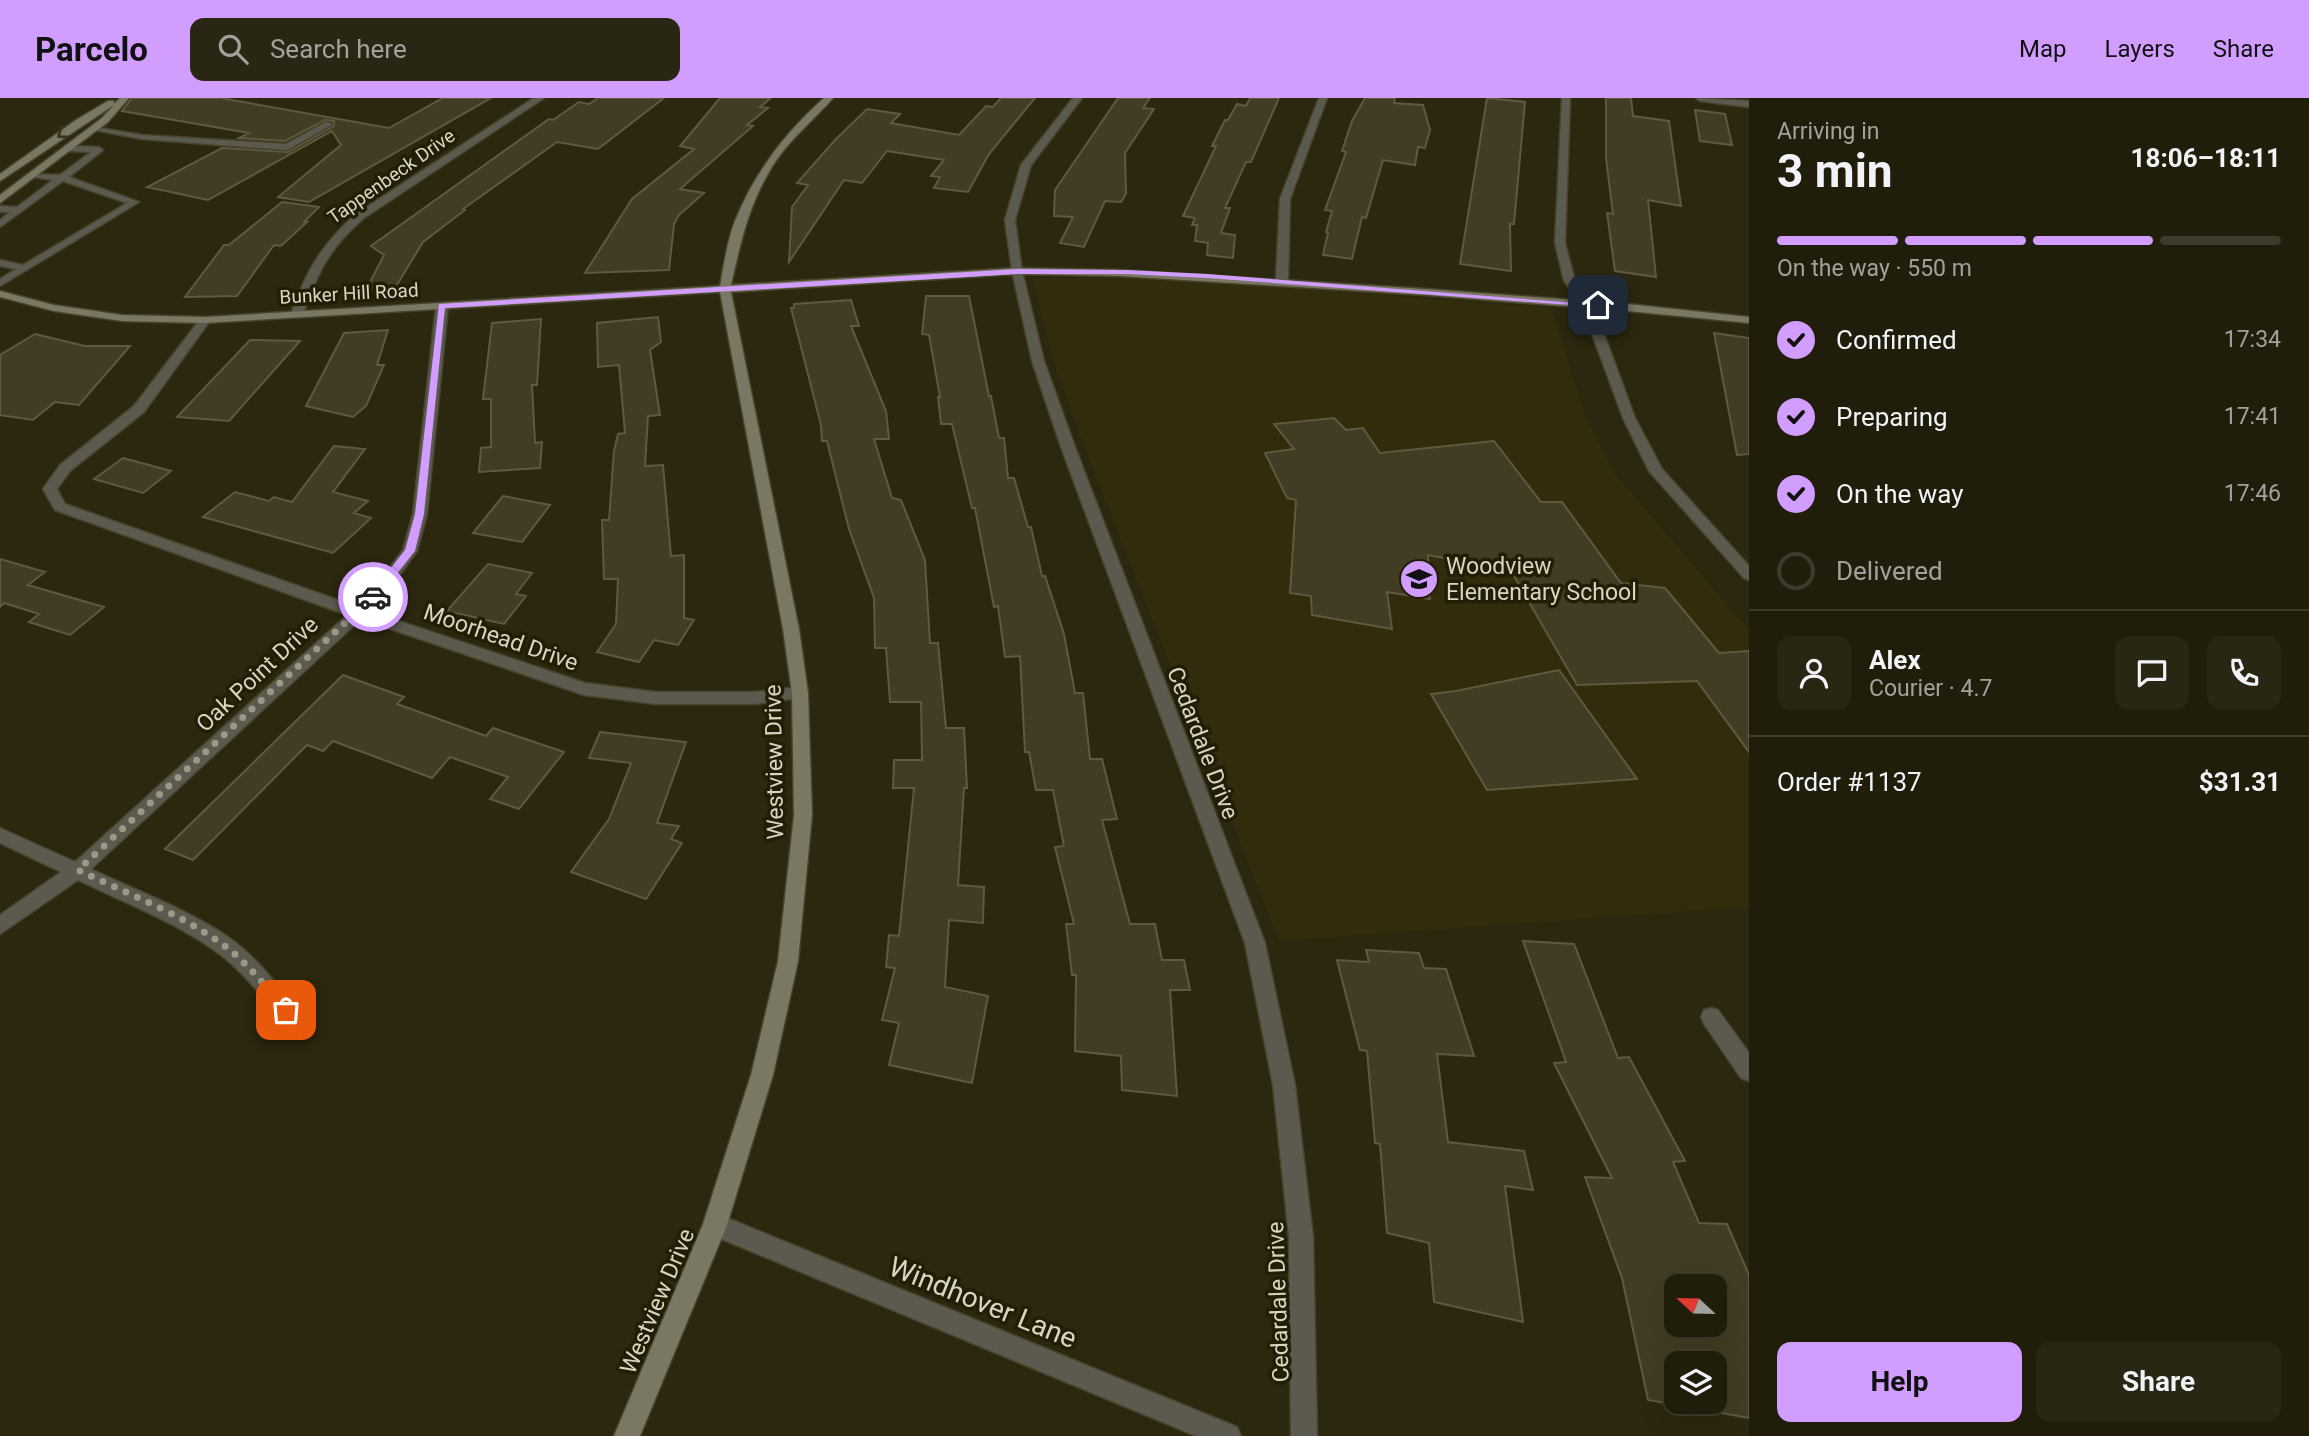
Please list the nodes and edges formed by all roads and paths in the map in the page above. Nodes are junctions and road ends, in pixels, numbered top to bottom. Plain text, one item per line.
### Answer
1 (123, 98) edge
2 (540, 98) edge
3 (829, 98) edge
4 (1078, 98) edge
5 (1323, 98) edge
6 (1566, 98) edge
7 (1700, 98) edge
8 (1749, 104) edge
9 (329, 124) dead end
10 (93, 129) junction
11 (68, 148) junction
12 (31, 176) junction
13 (0, 178) edge
14 (63, 178) junction
15 (0, 200) edge
16 (0, 209) edge
17 (19, 210) junction
18 (0, 224) edge
19 (0, 263) edge
20 (23, 268) junction
21 (1017, 271) junction
22 (1282, 281) junction
23 (0, 283) edge
24 (726, 288) junction
25 (0, 294) edge
26 (1587, 304) junction
27 (442, 306) junction
28 (297, 314) junction
29 (205, 320) junction
30 (1749, 320) edge
31 (1749, 575) edge
32 (358, 613) junction
33 (800, 693) junction
34 (0, 835) edge
35 (78, 870) junction
36 (0, 926) edge
37 (286, 1010) dead end
38 (1711, 1017) dead end
39 (1749, 1071) edge
40 (715, 1226) junction
41 (627, 1436) edge
42 (1228, 1436) edge
43 (1304, 1436) edge

1 - 10 main road
1 -> 13 main road
2 - 28 street, Tappenbeck Drive
3 - 24 main road, Westview Drive
4 - 21 street, Cedardale Drive
5 - 22 street
6 - 26 street
7 - 8 street
9 - 10 lane
10 - 11 main road
11 - 12 main road
11 - 14 lane
12 - 14 lane
12 - 15 main road
14 - 17 lane
14 - 20 lane
16 - 17 lane
17 - 18 lane
19 - 20 lane
20 - 23 lane
21 - 22 main road, Bunker Hill Road
21 - 24 main road, Bunker Hill Road
21 - 43 street, Cedardale Drive
22 - 26 main road, Bunker Hill Road
24 - 27 main road, Bunker Hill Road
24 - 33 main road, Westview Drive
25 - 29 main road, Bunker Hill Road
26 - 30 main road, Bunker Hill Road
26 - 31 street
27 - 28 main road, Bunker Hill Road
27 - 32 street, Oak Point Drive
28 - 29 main road, Bunker Hill Road
29 - 32 street, Moorhead Drive
32 - 33 street, Moorhead Drive
32 - 35 street, Oak Point Drive
33 - 40 main road, Westview Drive
34 - 35 street
35 - 36 street, Oak Point Drive
35 - 37 street
38 - 39 street
40 - 41 main road, Westview Drive
40 - 42 street, Windhover Lane

